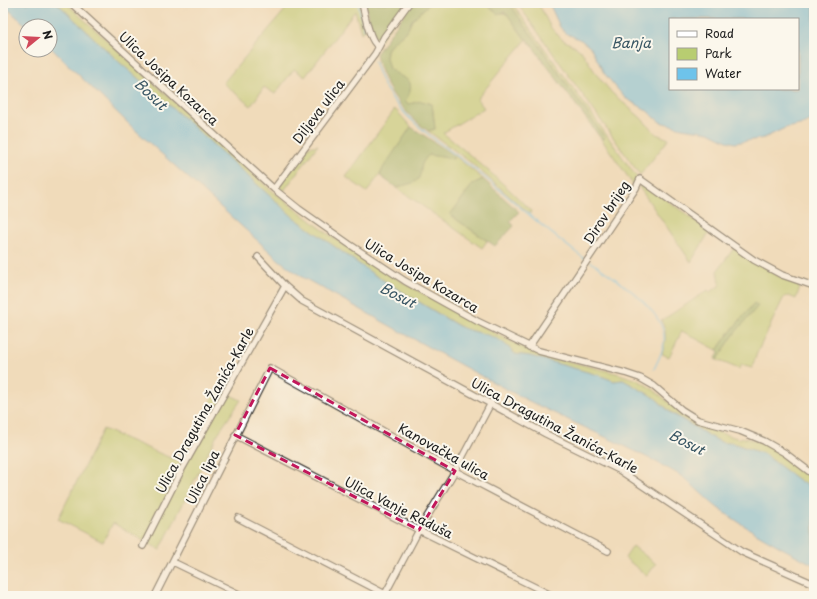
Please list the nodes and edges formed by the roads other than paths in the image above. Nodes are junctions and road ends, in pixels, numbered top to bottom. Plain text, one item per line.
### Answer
1 (71, 3) edge
2 (362, 3) edge
3 (410, 3) edge
4 (378, 46) junction
5 (274, 189) junction
6 (258, 258) dead end
7 (285, 286) junction
8 (814, 286) edge
9 (529, 347) junction
10 (270, 368) joint
11 (491, 403) junction
12 (235, 435) junction
13 (455, 471) junction
14 (814, 475) edge
15 (238, 518) dead end
16 (419, 530) junction
17 (143, 546) dead end
18 (608, 551) dead end
19 (173, 562) junction
20 (814, 584) edge
21 (241, 595) edge
22 (386, 595) edge
23 (155, 596) edge
24 (553, 596) edge

1 - 5 street, Ulica Josipa Kozarca
2 - 4 street
3 - 4 street, Diljeva ulica
4 - 5 street, Diljeva ulica
5 - 9 street, Ulica Josipa Kozarca
6 - 7 street, Ulica Dragutina Žanića-Karle
7 - 11 street, Ulica Dragutina Žanića-Karle
7 - 17 street, Ulica Dragutina Žanića-Karle
8 - 9 street, Dirov brijeg
9 - 14 street, Ulica Josipa Kozarca
10 - 12 street, Ulica lipa
10 - 13 street, Kanovačka ulica
11 - 13 street
11 - 20 street, Ulica Dragutina Žanića-Karle
12 - 16 street, Ulica Vanje Raduša
12 - 19 street, Ulica lipa
13 - 16 street
13 - 18 street, Kanovačka ulica
15 - 22 street
16 - 22 street
16 - 24 street, Ulica Vanje Raduša
19 - 21 street
19 - 23 street, Ulica lipa

